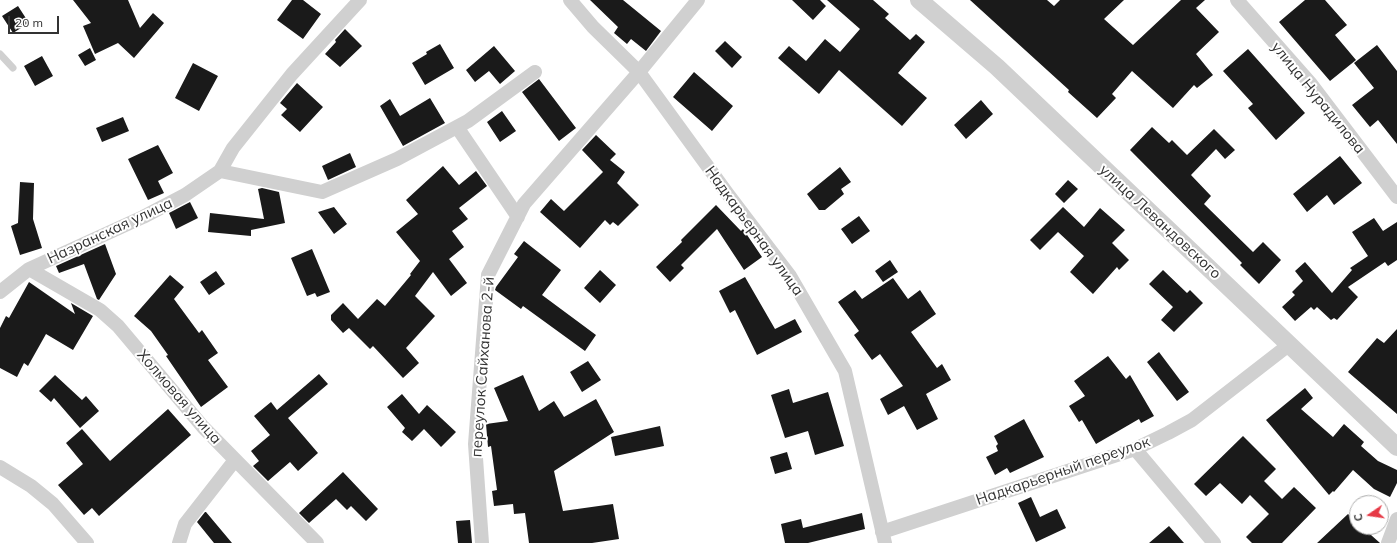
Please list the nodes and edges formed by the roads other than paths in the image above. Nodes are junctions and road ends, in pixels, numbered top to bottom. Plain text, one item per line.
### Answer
1 (360, 0) edge
2 (570, 0) edge
3 (698, 0) edge
4 (919, 0) edge
5 (1237, 0) edge
6 (0, 54) edge
7 (13, 68) dead end
8 (535, 72) dead end
9 (639, 72) junction
10 (457, 127) junction
11 (220, 171) junction
12 (1397, 197) edge
13 (518, 217) junction
14 (29, 270) junction
15 (0, 292) edge
16 (1290, 344) junction
17 (1397, 447) edge
18 (1135, 449) junction
19 (235, 460) junction
20 (0, 467) edge
21 (1397, 519) edge
22 (883, 538) edge
23 (87, 543) edge
24 (178, 543) edge
25 (317, 543) edge
26 (482, 543) edge
27 (1214, 543) edge
28 (1388, 543) edge

1 - 11 street
2 - 9 street, Надкарьерная улица
3 - 9 street, переулок Сайханова 2-й
4 - 16 street, улица Левандовского
5 - 12 street, улица Нурадилова
6 - 7 lane
8 - 10 street
9 - 13 street, переулок Сайханова 2-й
9 - 22 street, Надкарьерная улица
10 - 11 street
10 - 13 street
11 - 14 street, Назранская улица
13 - 26 street, переулок Сайханова 2-й
14 - 15 street, Назранская улица
14 - 19 street, Холмовая улица
16 - 17 street, улица Левандовского
16 - 18 street, Надкарьерный переулок
18 - 22 street, Надкарьерный переулок
18 - 27 street
19 - 24 street
19 - 25 street, Холмовая улица
20 - 23 street
21 - 28 street

